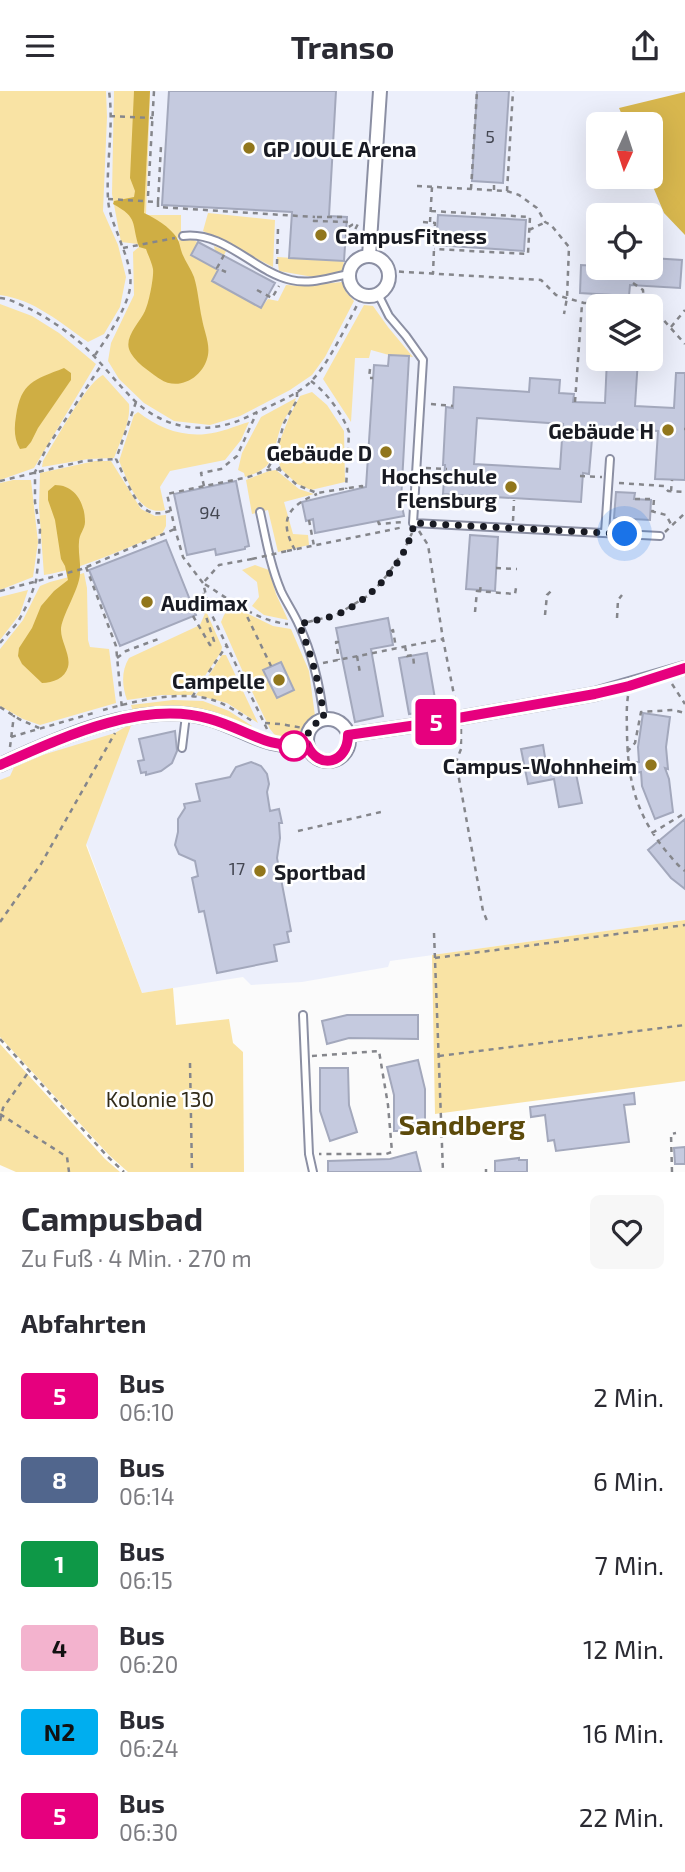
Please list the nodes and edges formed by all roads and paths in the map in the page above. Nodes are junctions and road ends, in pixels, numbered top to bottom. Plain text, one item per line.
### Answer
1 (109, 91) edge
2 (155, 91) edge
3 (380, 91) edge
4 (477, 91) edge
5 (513, 91) edge
6 (110, 116) junction
7 (152, 118) junction
8 (161, 146) dead end
9 (494, 183) dead end
10 (417, 185) dead end
11 (432, 187) junction
12 (471, 189) junction
13 (494, 190) junction
14 (507, 191) junction
15 (148, 196) dead end
16 (110, 199) junction
17 (156, 201) junction
18 (430, 211) junction
19 (315, 217) junction
20 (342, 217) dead end
21 (373, 221) junction
22 (423, 222) dead end
23 (546, 222) junction
24 (430, 223) junction
25 (278, 228) dead end
26 (528, 232) junction
27 (183, 236) joint
28 (228, 247) junction
29 (123, 248) junction
30 (437, 248) junction
31 (369, 256) junction
32 (389, 271) junction
33 (226, 272) dead end
34 (350, 274) junction
35 (433, 274) junction
36 (280, 276) junction
37 (633, 283) dead end
38 (257, 290) dead end
39 (378, 294) junction
40 (644, 294) edge
41 (363, 295) junction
42 (0, 298) edge
43 (567, 298) junction
44 (582, 303) junction
45 (586, 303) edge
46 (685, 310) edge
47 (564, 314) dead end
48 (663, 320) edge
49 (671, 327) junction
50 (685, 344) edge
51 (94, 356) junction
52 (102, 364) junction
53 (370, 369) dead end
54 (373, 378) dead end
55 (311, 381) junction
56 (297, 391) junction
57 (136, 402) junction
58 (575, 402) dead end
59 (420, 404) junction
60 (453, 406) dead end
61 (257, 412) junction
62 (275, 456) junction
63 (116, 459) junction
64 (610, 459) dead end
65 (417, 467) junction
66 (267, 469) junction
67 (447, 469) dead end
68 (279, 470) junction
69 (35, 472) junction
70 (580, 476) dead end
71 (608, 480) junction
72 (672, 480) dead end
73 (0, 481) edge
74 (204, 486) junction
75 (362, 488) dead end
76 (346, 489) junction
77 (671, 491) junction
78 (685, 492) edge
79 (317, 493) junction
80 (635, 499) dead end
81 (514, 500) dead end
82 (170, 511) junction
83 (260, 512) dead end
84 (685, 513) edge
85 (309, 520) dead end
86 (378, 521) dead end
87 (393, 522) dead end
88 (414, 523) junction
89 (672, 526) junction
90 (513, 528) junction
91 (175, 529) junction
92 (401, 529) dead end
93 (605, 533) junction
94 (660, 536) joint
95 (428, 545) dead end
96 (314, 546) junction
97 (295, 550) junction
98 (84, 568) junction
99 (496, 568) dead end
100 (517, 569) dead end
101 (36, 581) junction
102 (203, 583) junction
103 (481, 583) dead end
104 (516, 588) dead end
105 (205, 590) junction
106 (0, 591) edge
107 (480, 591) junction
108 (551, 591) dead end
109 (622, 595) dead end
110 (243, 608) junction
111 (475, 612) dead end
112 (545, 615) dead end
113 (194, 616) dead end
114 (617, 618) dead end
115 (299, 624) junction
116 (391, 631) dead end
117 (161, 638) dead end
118 (443, 639) junction
119 (339, 642) dead end
120 (0, 643) edge
121 (227, 645) junction
122 (405, 646) junction
123 (396, 648) junction
124 (357, 656) junction
125 (117, 658) junction
126 (339, 660) junction
127 (314, 665) junction
128 (414, 665) dead end
129 (271, 666) dead end
130 (685, 668) edge
131 (360, 673) dead end
132 (668, 674) junction
133 (629, 686) junction
134 (192, 697) dead end
135 (685, 704) edge
136 (0, 707) edge
137 (685, 713) edge
138 (13, 715) junction
139 (186, 715) junction
140 (458, 718) junction
141 (124, 719) junction
142 (324, 719) junction
143 (265, 723) junction
144 (39, 728) dead end
145 (309, 729) junction
146 (348, 735) junction
147 (268, 743) junction
148 (307, 745) junction
149 (182, 748) dead end
150 (627, 752) junction
151 (4, 763) edge
152 (381, 813) dead end
153 (685, 813) edge
154 (298, 831) dead end
155 (652, 833) junction
156 (685, 871) edge
157 (0, 922) edge
158 (488, 923) dead end
159 (685, 925) edge
160 (434, 933) dead end
161 (435, 958) junction
162 (303, 1015) dead end
163 (685, 1025) edge
164 (0, 1039) edge
165 (439, 1056) junction
166 (306, 1057) junction
167 (190, 1063) dead end
168 (30, 1070) junction
169 (1, 1115) edge
170 (0, 1121) edge
171 (676, 1133) dead end
172 (309, 1154) junction
173 (386, 1154) junction
174 (386, 1159) dead end
175 (69, 1172) edge
176 (124, 1172) edge
177 (192, 1172) edge
178 (313, 1172) edge
179 (443, 1172) edge
180 (672, 1172) edge

1 - 6 path
2 - 7 path
3 - 21 street
4 - 12 path
5 - 14 path
6 - 7 path
6 - 16 path
7 - 15 path
8 - 17 path
9 - 13 path
10 - 11 path
11 - 12 path
11 - 18 path
12 - 13 path
13 - 14 path
14 - 23 path
16 - 17 path
16 - 29 path
17 - 19 path
18 - 24 path
18 - 26 path
19 - 20 path
19 - 21 path
21 - 31 street
22 - 24 path
23 - 26 path
23 - 43 path
24 - 30 path
25 - 36 path
26 - 30 path
27 - 28 lane
27 - 29 path
28 - 33 path
28 - 36 lane
29 - 51 path
30 - 35 path
31 - 32 street
31 - 34 street
32 - 35 path
32 - 39 street
34 - 36 lane
34 - 41 street
35 - 43 path
36 - 38 path
37 - 40 path
39 - 41 street
39 - 59 lane
41 - 55 path
42 - 51 path
43 - 44 path
43 - 47 path
44 - 45 path
44 - 58 path
46 - 49 path
48 - 49 path
49 - 50 path
51 - 52 path
52 - 57 path
52 - 69 path
53 - 54 path
55 - 56 path
55 - 76 path
56 - 61 path
56 - 62 path
57 - 61 path
57 - 63 path
59 - 60 path
59 - 65 lane
61 - 74 path
62 - 66 path
62 - 68 path
63 - 69 path
63 - 82 path
64 - 71 lane
65 - 67 path
65 - 88 lane
66 - 68 path
66 - 74 path
68 - 79 path
69 - 73 path
69 - 101 path
70 - 71 path
71 - 77 path
71 - 93 lane
72 - 77 path
74 - 82 path
75 - 76 path
76 - 79 path
77 - 78 path
79 - 97 path
80 - 89 path
81 - 90 path
82 - 91 path
83 - 115 lane
84 - 89 path
85 - 96 path
86 - 87 path
88 - 90 lane
88 - 115 path
89 - 94 path
90 - 93 lane
91 - 98 path
91 - 102 path
92 - 96 path
93 - 94 lane
95 - 118 path
96 - 97 path
97 - 102 path, bridge
98 - 101 path
98 - 125 path
99 - 100 path
101 - 106 path
101 - 120 path
102 - 105 path
102 - 110 path
103 - 107 path
104 - 107 path
105 - 113 path
105 - 121 path
107 - 111 path
108 - 112 path
109 - 114 path
110 - 115 path
110 - 129 path
115 - 127 lane
116 - 123 path
117 - 125 path
118 - 122 path
118 - 140 path
119 - 126 path
121 - 134 path
121 - 143 path
122 - 123 path
122 - 128 path
123 - 124 path
124 - 126 path
124 - 131 path
125 - 141 path
126 - 127 path
127 - 142 lane
130 - 132 street
132 - 133 street
132 - 135 path
133 - 140 street
133 - 150 path
136 - 138 path
137 - 150 path
138 - 144 path
138 - 151 path
139 - 141 street
139 - 147 street
139 - 149 lane
140 - 146 street
140 - 158 path
141 - 151 street
141 - 157 path
142 - 145 street
142 - 146 street
143 - 145 path
143 - 147 path
145 - 148 street
146 - 148 street
147 - 148 street
150 - 155 path
152 - 154 path
153 - 155 path
155 - 156 path
159 - 161 path
160 - 161 path
161 - 165 path
162 - 166 lane
163 - 165 path
164 - 168 path
165 - 179 path
166 - 172 lane
166 - 173 path
167 - 177 path
168 - 169 path
168 - 176 path
169 - 170 path
169 - 175 path
171 - 180 path
172 - 173 path
172 - 178 lane
173 - 174 path

